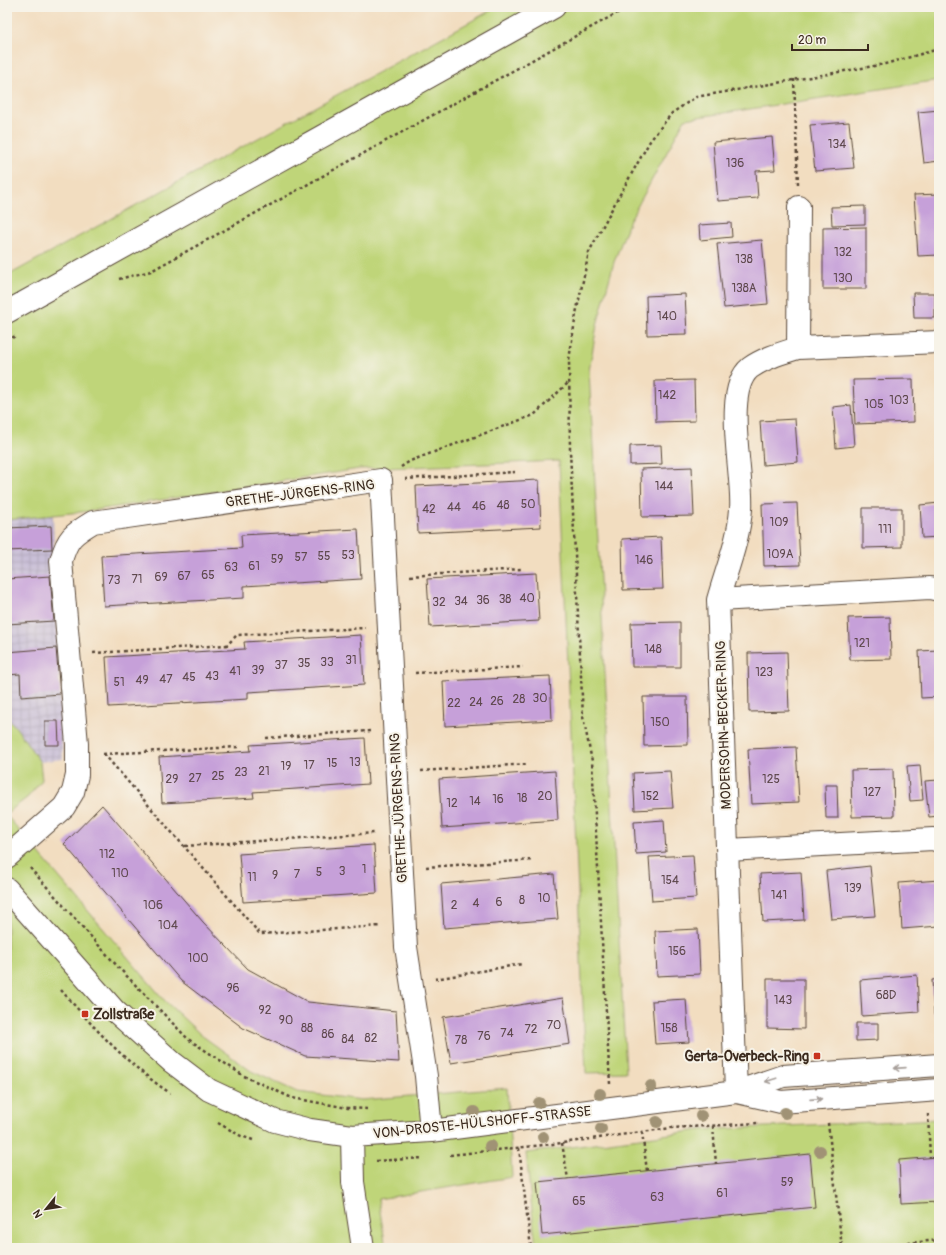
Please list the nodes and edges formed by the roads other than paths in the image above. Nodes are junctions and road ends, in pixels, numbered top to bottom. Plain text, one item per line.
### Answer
1 (554, 7) edge
2 (799, 207) road end
3 (7, 312) edge
4 (939, 342) edge
5 (798, 348) junction
6 (939, 590) edge
7 (718, 600) junction
8 (939, 841) edge
9 (728, 850) junction
10 (11, 854) edge
11 (7, 890) edge
12 (939, 1065) edge
13 (939, 1090) edge
14 (736, 1092) junction
15 (431, 1131) junction
16 (352, 1136) junction
17 (363, 1248) edge

1 - 3 street
2 - 5 street
4 - 5 street, MODERSOHN-BECKER-RING
5 - 7 street, MODERSOHN-BECKER-RING
6 - 7 street
7 - 9 street, MODERSOHN-BECKER-RING
8 - 9 street
9 - 14 street, MODERSOHN-BECKER-RING
10 - 15 street, GRETHE-JÜRGENS-RING
11 - 16 street, VON-DROSTE-HÜLSHOFF-STRASSE
12 -> 14 street, VON-DROSTE-HÜLSHOFF-STRASSE
14 -> 13 street, VON-DROSTE-HÜLSHOFF-STRASSE
14 - 15 street, VON-DROSTE-HÜLSHOFF-STRASSE
15 - 16 street, VON-DROSTE-HÜLSHOFF-STRASSE
16 - 17 street

